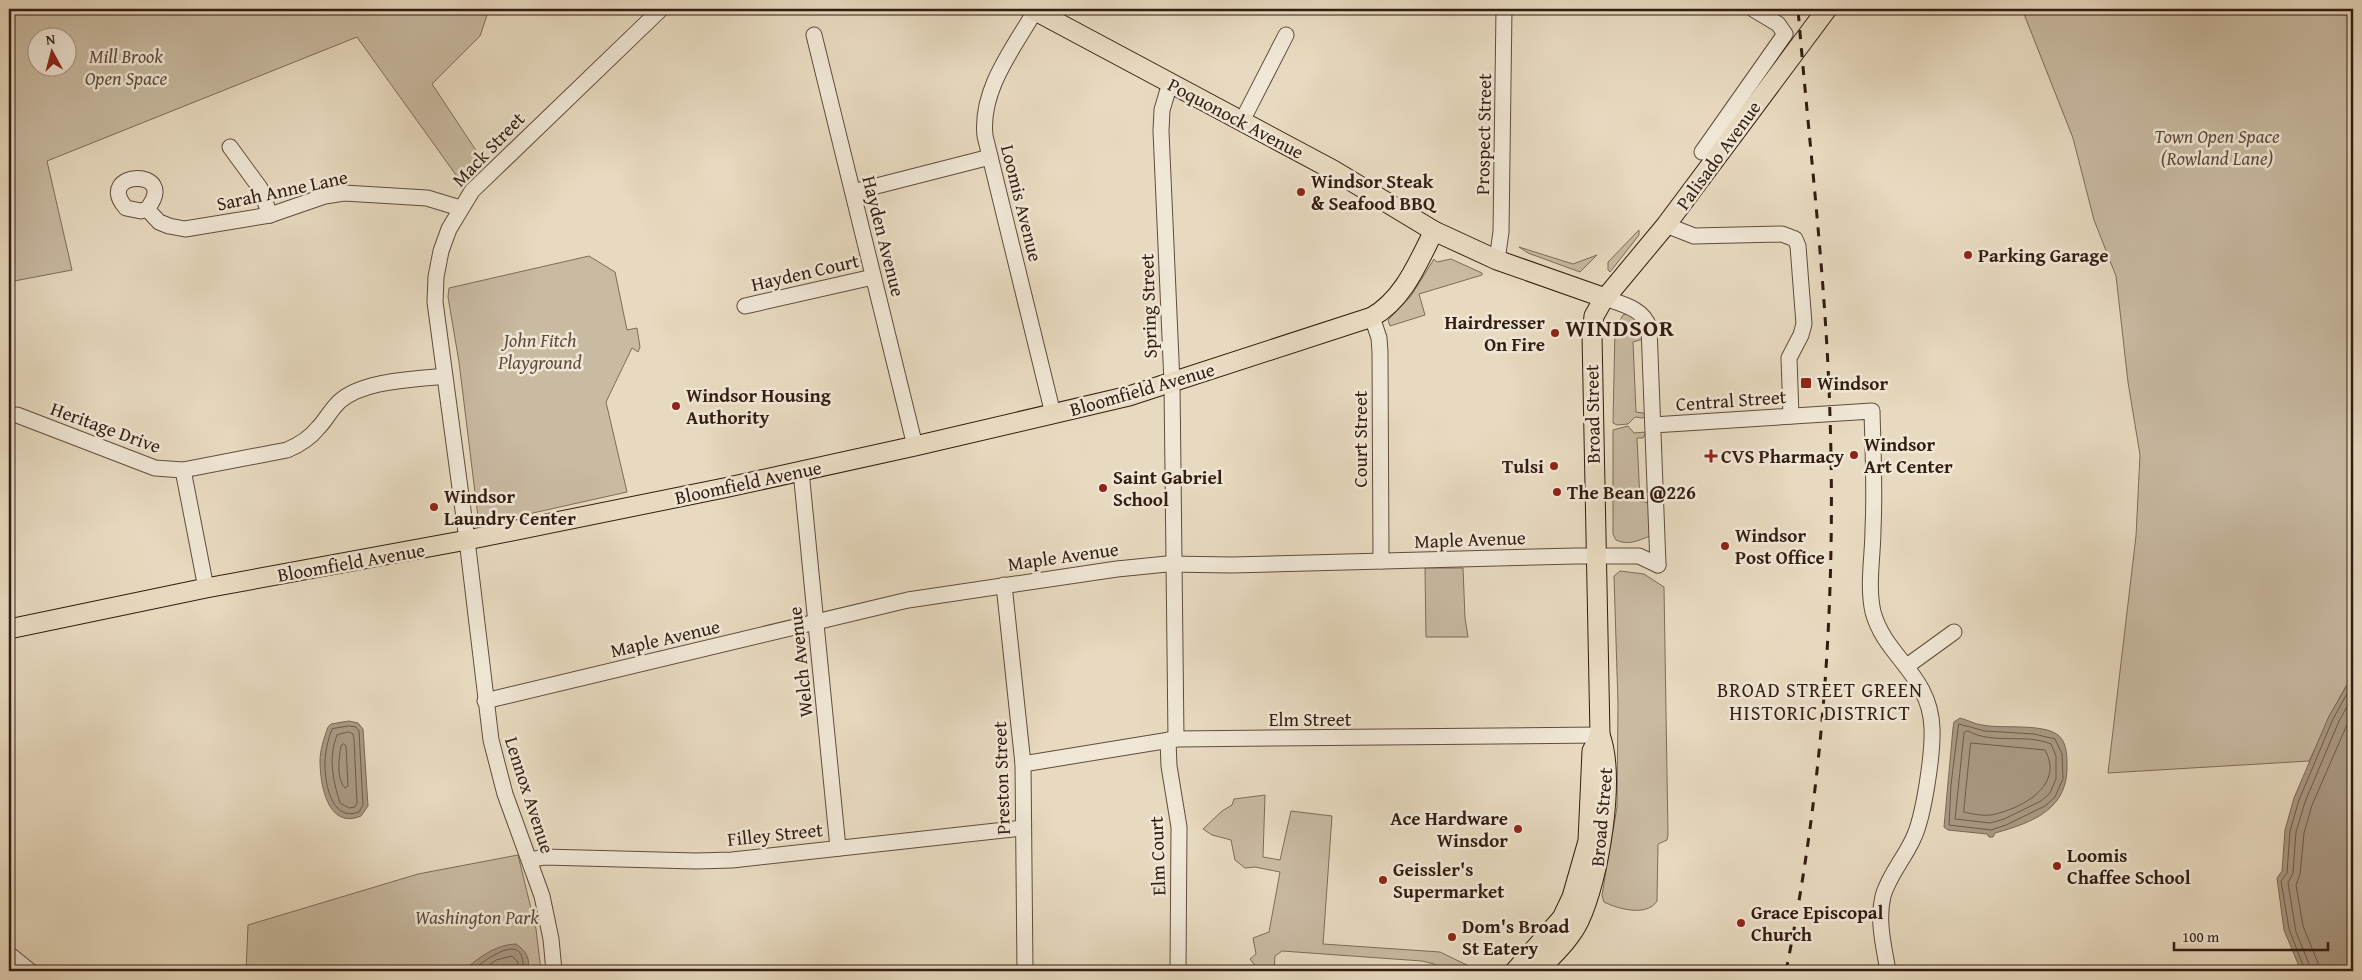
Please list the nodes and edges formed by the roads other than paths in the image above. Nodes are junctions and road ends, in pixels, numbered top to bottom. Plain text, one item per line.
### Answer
1 (661, 9) edge
2 (1504, 9) edge
3 (1752, 9) edge
4 (1827, 9) edge
5 (1033, 10) edge
6 (1286, 34) dead end
7 (814, 35) dead end
8 (1170, 83) junction
9 (1242, 121) junction
10 (230, 147) dead end
11 (1702, 152) dead end
12 (990, 157) junction
13 (853, 192) junction
14 (460, 208) junction
15 (147, 209) dead end
16 (270, 216) junction
17 (1666, 226) junction
18 (1434, 231) junction
19 (1497, 260) junction
20 (873, 276) junction
21 (1605, 298) junction
22 (745, 306) dead end
23 (1372, 317) junction
24 (444, 376) junction
25 (1172, 383) junction
26 (1053, 414) junction
27 (17, 415) dead end
28 (1791, 416) junction
29 (1653, 425) junction
30 (915, 446) junction
31 (183, 470) junction
32 (801, 471) junction
33 (467, 540) junction
34 (1596, 557) junction
35 (1381, 561) junction
36 (1175, 564) junction
37 (1004, 585) junction
38 (206, 588) junction
39 (816, 622) junction
40 (9, 628) edge
41 (1954, 632) dead end
42 (1908, 666) junction
43 (485, 701) junction
44 (1600, 735) junction
45 (1172, 740) junction
46 (1023, 764) junction
47 (1023, 828) junction
48 (838, 848) junction
49 (530, 860) junction
50 (1580, 899) junction
51 (9, 954) edge
52 (30, 971) edge
53 (554, 971) edge
54 (1025, 971) edge
55 (1178, 971) edge
56 (1515, 971) edge
57 (1538, 971) edge
58 (1888, 971) edge

1 - 14 street, Mack Street
2 - 19 street, Prospect Street
3 - 11 street
4 - 17 main road, Palisado Avenue
5 - 8 main road, Poquonock Avenue
5 - 12 street, Loomis Avenue
6 - 9 street
7 - 13 street, Hayden Avenue
8 - 9 main road, Poquonock Avenue
8 - 25 street, Spring Street
9 - 18 main road, Poquonock Avenue
10 - 16 street
12 - 13 street
12 - 26 street, Loomis Avenue
13 - 20 street, Hayden Avenue
14 - 16 street, Sarah Anne Lane
14 - 24 street, Mack Street
15 - 16 street, Sarah Anne Lane
17 - 21 main road, Palisado Avenue
17 - 28 street
18 - 19 main road, Poquonock Avenue
18 - 23 main road, Bloomfield Avenue
19 - 21 main road, Poquonock Avenue
20 - 22 street, Hayden Court
20 - 30 street, Hayden Avenue
21 - 29 street
21 - 34 main road, Broad Street
23 - 25 main road, Bloomfield Avenue
23 - 35 street, Court Street
24 - 31 street, Heritage Drive
24 - 33 street, Mack Street
25 - 26 main road, Bloomfield Avenue
25 - 36 street, Spring Street
26 - 30 main road, Bloomfield Avenue
27 - 31 street, Heritage Drive
28 - 29 street, Central Street
28 - 42 street, Central Street
29 - 34 street, Maple Avenue
30 - 32 main road, Bloomfield Avenue
31 - 38 street
32 - 33 main road, Bloomfield Avenue
32 - 39 street, Welch Avenue
33 - 38 main road, Bloomfield Avenue
33 - 43 street, Lennox Avenue
34 - 35 street, Maple Avenue
34 - 44 main road, Broad Street
35 - 36 street, Maple Avenue
36 - 37 street, Maple Avenue
36 - 45 street, Spring Street
37 - 39 street, Maple Avenue
37 - 46 street, Preston Street
38 - 40 main road, Bloomfield Avenue
39 - 43 street, Maple Avenue
39 - 48 street, Welch Avenue
41 - 42 street
42 - 58 street
43 - 49 street, Lennox Avenue
44 - 45 street, Elm Street
44 - 50 main road, Broad Street
45 - 46 street, Elm Street
45 - 55 street, Elm Court
46 - 47 street, Preston Street
47 - 48 street, Filley Street
47 - 54 street, Preston Street
48 - 49 street, Filley Street
49 - 53 street, Lennox Avenue
50 - 56 main road, Broad Street
50 - 57 main road, Broad Street
51 - 52 street

